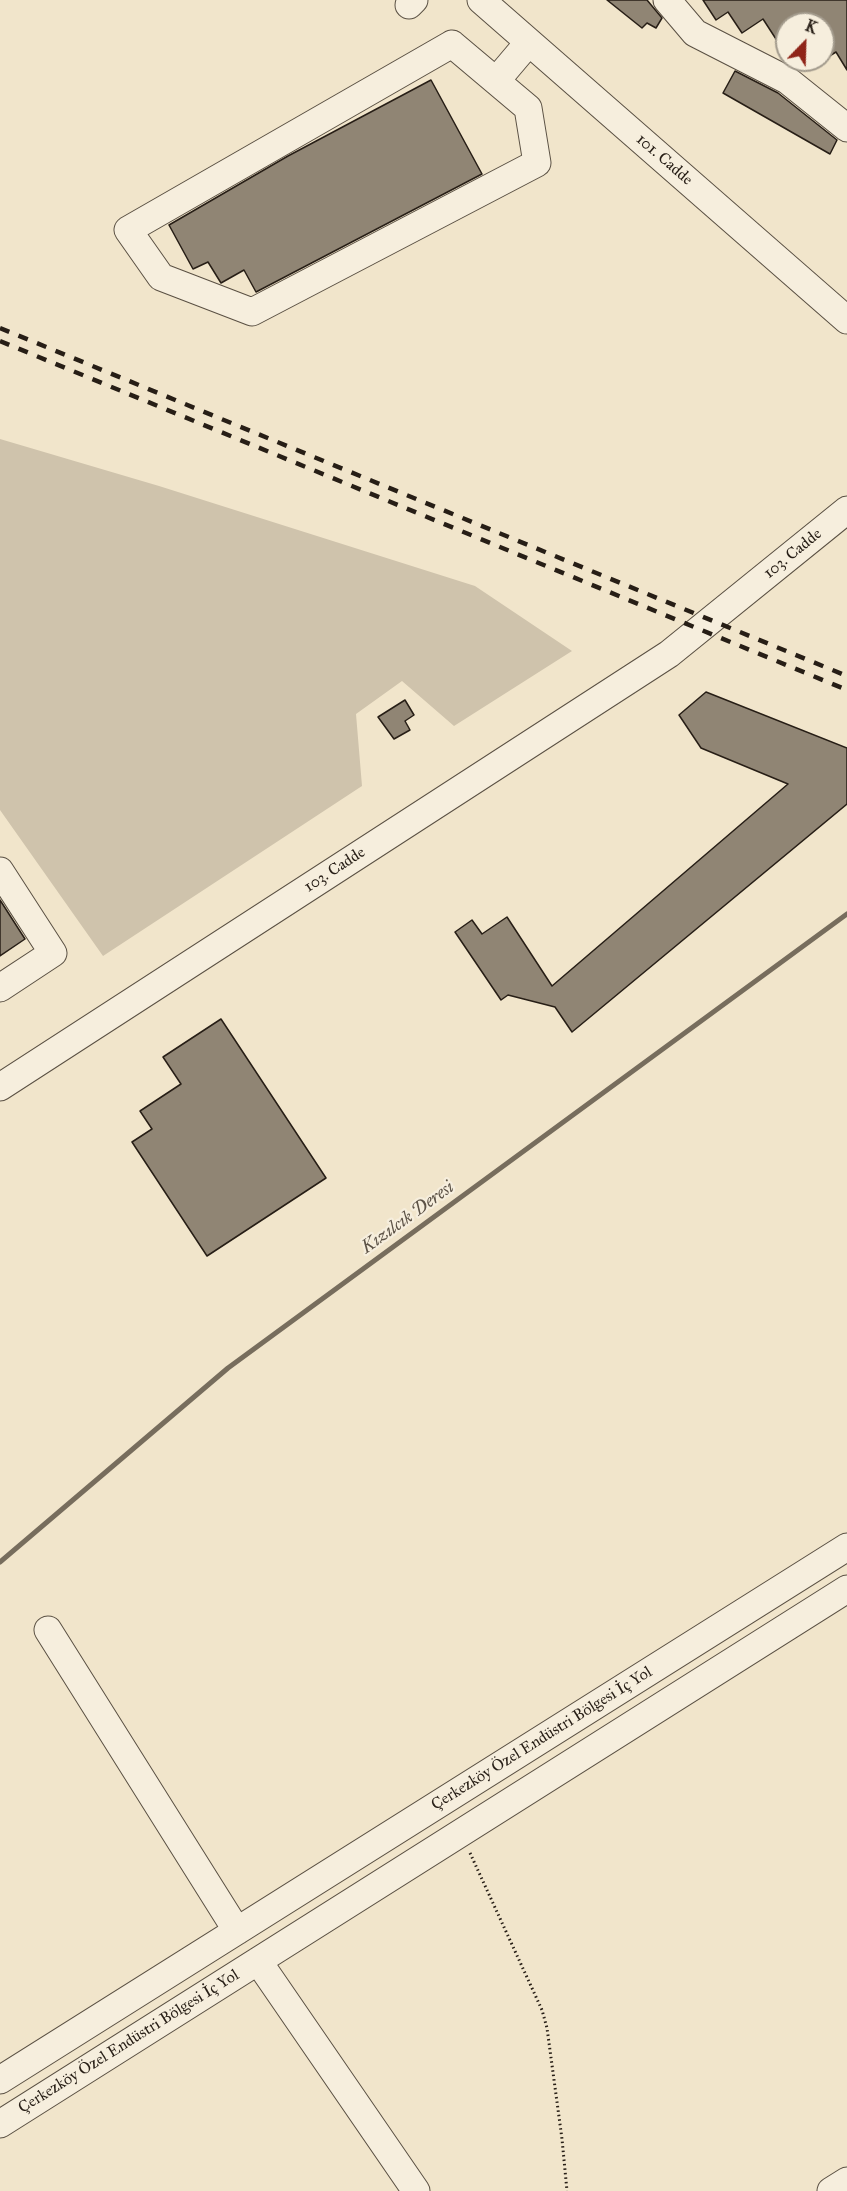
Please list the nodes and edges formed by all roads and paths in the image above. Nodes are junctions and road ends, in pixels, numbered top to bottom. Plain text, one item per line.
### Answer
1 (481, 0) edge
2 (667, 0) edge
3 (529, 42) junction
4 (496, 81) junction
5 (847, 128) edge
6 (847, 320) edge
7 (847, 510) edge
8 (0, 871) edge
9 (0, 988) edge
10 (0, 1087) edge
11 (847, 1547) edge
12 (847, 1589) edge
13 (48, 1630) dead end
14 (470, 1852) dead end
15 (237, 1931) junction
16 (258, 1961) junction
17 (0, 2080) edge
18 (0, 2124) edge
19 (847, 2181) edge
20 (416, 2191) edge
21 (567, 2191) edge
22 (831, 2191) edge

1 - 3 street, 101. Cadde
2 - 5 street
3 - 4 street
3 - 6 street, 101. Cadde
4 - 4 street
7 - 10 street, 103. Cadde
8 - 9 street
11 - 15 street, Çerkezköy Özel Endüstri Bölgesi İç Yol
12 - 16 street, Çerkezköy Özel Endüstri Bölgesi İç Yol
13 - 15 street
14 - 21 path
15 - 17 street, Çerkezköy Özel Endüstri Bölgesi İç Yol
16 - 18 street, Çerkezköy Özel Endüstri Bölgesi İç Yol
16 - 20 street, Çerkezköy Özel Endüstri Bölgesi İç Yol
19 - 22 street

